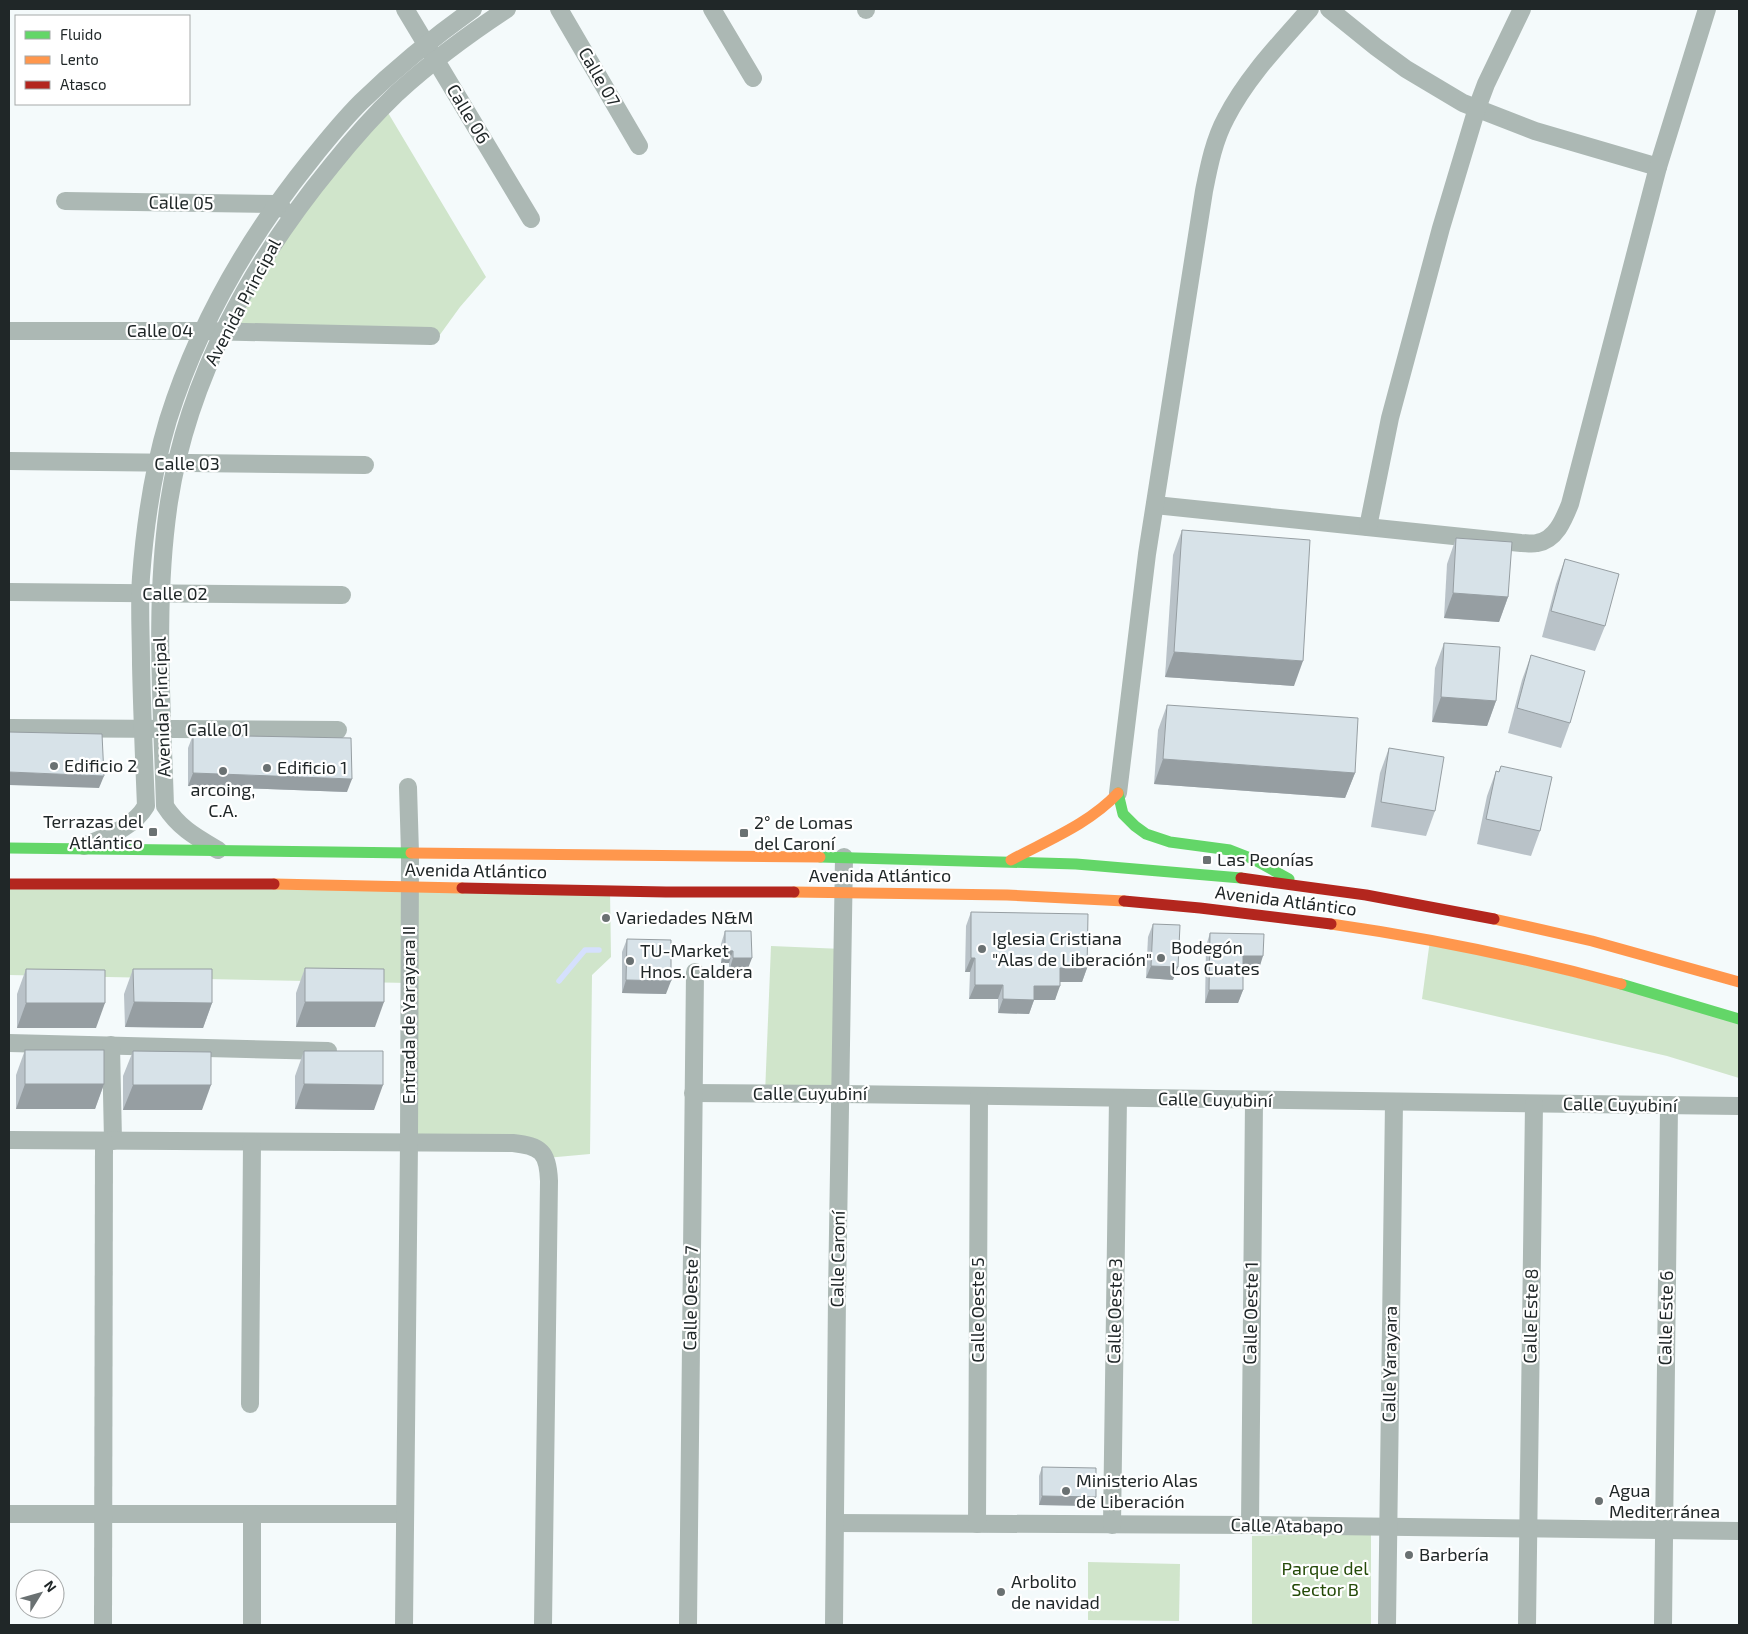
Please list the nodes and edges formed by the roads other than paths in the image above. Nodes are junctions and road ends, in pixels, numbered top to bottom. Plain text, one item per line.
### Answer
1 (405, 9) edge
2 (473, 9) edge
3 (507, 9) edge
4 (559, 9) edge
5 (712, 9) edge
6 (1310, 9) edge
7 (1329, 9) edge
8 (1522, 9) edge
9 (1708, 9) edge
10 (427, 44) junction
11 (436, 60) junction
12 (753, 78) dead end
13 (1477, 108) junction
14 (639, 146) dead end
15 (1658, 167) junction
16 (65, 201) dead end
17 (277, 204) junction
18 (293, 216) junction
19 (531, 219) dead end
20 (9, 331) edge
21 (203, 332) junction
22 (224, 332) junction
23 (431, 336) dead end
24 (9, 462) edge
25 (158, 464) junction
26 (178, 464) junction
27 (365, 465) dead end
28 (1155, 504) junction
29 (1368, 527) junction
30 (9, 592) edge
31 (141, 594) junction
32 (160, 594) junction
33 (342, 595) dead end
34 (9, 728) edge
35 (143, 729) junction
36 (162, 730) junction
37 (338, 730) dead end
38 (408, 788) dead end
39 (1118, 793) junction
40 (9, 848) edge
41 (79, 849) junction
42 (219, 850) junction
43 (410, 852) junction
44 (844, 857) junction
45 (1010, 861) junction
46 (9, 884) edge
47 (1299, 885) junction
48 (410, 887) junction
49 (844, 893) junction
50 (695, 972) dead end
51 (1739, 982) edge
52 (1739, 1018) edge
53 (9, 1043) edge
54 (112, 1045) junction
55 (348, 1052) edge
56 (693, 1093) junction
57 (841, 1094) junction
58 (979, 1096) junction
59 (1118, 1098) junction
60 (1254, 1100) junction
61 (1394, 1102) junction
62 (1534, 1104) junction
63 (1669, 1105) junction
64 (1738, 1106) edge
65 (9, 1140) edge
66 (109, 1141) junction
67 (252, 1142) junction
68 (409, 1142) junction
69 (250, 1404) dead end
70 (9, 1514) edge
71 (252, 1514) junction
72 (405, 1514) junction
73 (103, 1515) junction
74 (836, 1523) junction
75 (977, 1524) junction
76 (1112, 1524) junction
77 (1250, 1526) junction
78 (1388, 1527) junction
79 (1528, 1529) junction
80 (1664, 1531) junction
81 (1739, 1531) edge
82 (103, 1625) edge
83 (252, 1625) edge
84 (404, 1625) edge
85 (543, 1625) edge
86 (688, 1625) edge
87 (834, 1625) edge
88 (1387, 1625) edge
89 (1527, 1625) edge
90 (1663, 1625) edge

1 - 10 street, Calle 06
2 - 10 street, Avenida Principal
3 - 11 street, Avenida Principal
4 - 14 street, Calle 07
5 - 12 street
6 - 28 street
7 - 13 street
8 - 13 street
9 - 15 street
10 - 11 street, Calle 06
10 - 17 street, Avenida Principal
11 - 18 street, Avenida Principal
11 - 19 street, Calle 06
13 - 15 street
13 - 29 street
15 - 29 street
16 - 17 street, Calle 05
17 - 18 street
17 - 21 street, Avenida Principal
18 - 22 street, Avenida Principal
20 - 21 street, Calle 04
21 - 22 street, Calle 04
21 - 25 street, Avenida Principal
22 - 23 street, Calle 04
22 - 26 street, Avenida Principal
24 - 25 street, Calle 03
25 - 26 street, Calle 03
25 - 31 street, Avenida Principal
26 - 27 street, Calle 03
26 - 32 street, Avenida Principal
28 - 29 street
28 - 39 street
30 - 31 street, Calle 02
31 - 32 street, Calle 02
31 - 35 street, Avenida Principal
32 - 33 street, Calle 02
32 - 36 street, Avenida Principal
34 - 35 street, Calle 01
35 - 36 street, Calle 01
35 - 41 street, Avenida Principal
36 - 37 street, Calle 01
36 - 42 street, Avenida Principal
38 - 43 street, Entrada de Yarayara II
39 - 45 main road
39 - 47 main road
40 - 41 main road, Avenida Atlántico
41 - 42 main road, Avenida Atlántico
42 - 43 main road, Avenida Atlántico
43 - 44 main road, Avenida Atlántico
43 - 48 street, Entrada de Yarayara II
44 - 45 main road, Avenida Atlántico
44 - 49 street, Calle Caroní
45 - 47 main road, Avenida Atlántico
46 - 48 main road, Avenida Atlántico
47 - 51 main road, Avenida Atlántico
48 - 49 main road, Avenida Atlántico
48 - 68 street, Entrada de Yarayara II
49 - 52 main road, Avenida Atlántico
49 - 57 street, Calle Caroní
50 - 56 street, Calle Oeste 7
53 - 54 street
54 - 55 street
54 - 66 street
56 - 57 street, Calle Cuyubiní
56 - 86 street, Calle Oeste 7
57 - 58 street, Calle Cuyubiní
57 - 74 street, Calle Caroní
58 - 59 street, Calle Cuyubiní
58 - 75 street, Calle Oeste 5
59 - 60 street, Calle Cuyubiní
59 - 76 street, Calle Oeste 3
60 - 61 street, Calle Cuyubiní
60 - 77 street, Calle Oeste 1
61 - 62 street, Calle Cuyubiní
61 - 78 street, Calle Yarayara
62 - 63 street, Calle Cuyubiní
62 - 79 street, Calle Este 8
63 - 64 street, Calle Cuyubiní
63 - 80 street, Calle Este 6
65 - 66 street
66 - 67 street
66 - 73 street
67 - 68 street
67 - 69 street
68 - 72 street, Entrada de Yarayara II
68 - 85 street
70 - 73 street
71 - 72 street
71 - 73 street
71 - 83 street
72 - 84 street, Entrada de Yarayara II
73 - 82 street
74 - 75 street, Calle Atabapo
74 - 87 street, Calle Caroní
75 - 76 street, Calle Atabapo
76 - 77 street, Calle Atabapo
77 - 78 street, Calle Atabapo
78 - 79 street, Calle Atabapo
78 - 88 street, Calle Yarayara
79 - 80 street, Calle Atabapo
79 - 89 street, Calle Este 8
80 - 81 street, Calle Atabapo
80 - 90 street

